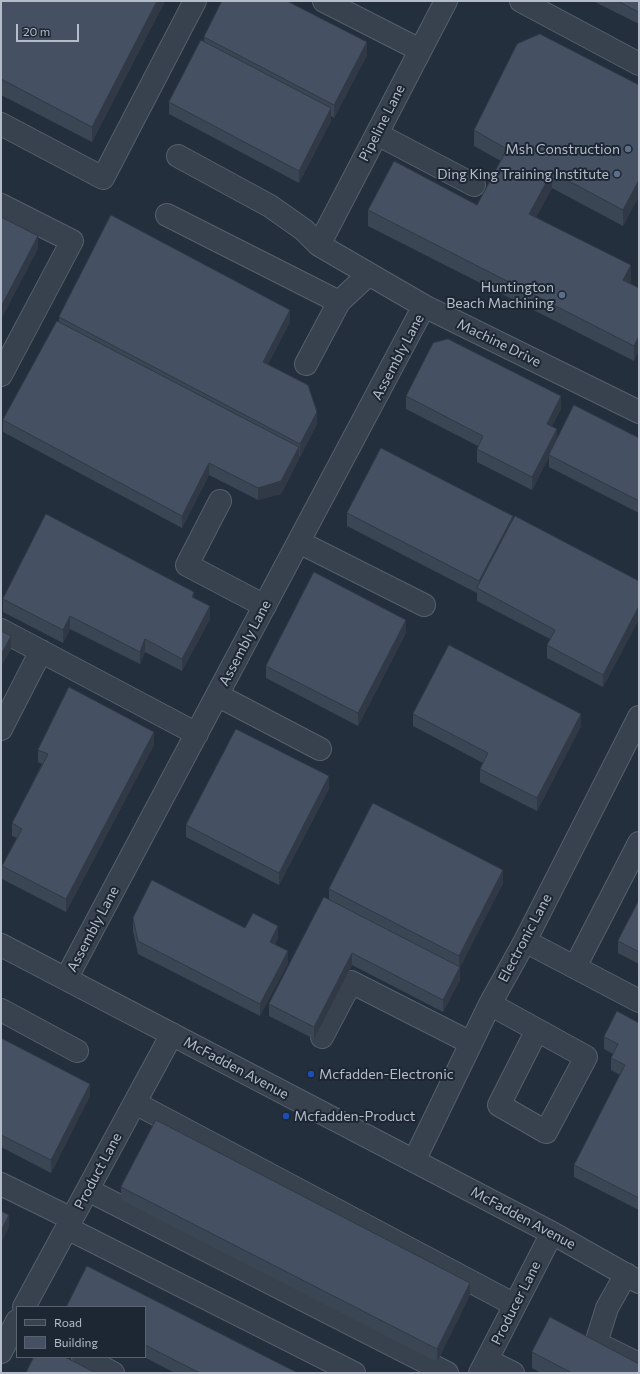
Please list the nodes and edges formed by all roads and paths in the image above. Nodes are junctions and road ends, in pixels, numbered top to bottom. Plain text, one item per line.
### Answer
1 (195, 1) edge
2 (324, 1) edge
3 (446, 1) edge
4 (520, 1) edge
5 (420, 50) junction
6 (639, 64) edge
7 (1, 124) edge
8 (377, 134) junction
9 (178, 156) dead end
10 (474, 185) dead end
11 (1, 204) edge
12 (167, 215) dead end
13 (319, 245) junction
14 (369, 274) junction
15 (339, 302) junction
16 (424, 306) junction
17 (306, 364) dead end
18 (1, 375) edge
19 (639, 412) edge
20 (220, 501) dead end
21 (299, 542) junction
22 (424, 605) dead end
23 (265, 606) junction
24 (1, 630) edge
25 (41, 651) junction
26 (217, 695) junction
27 (639, 717) edge
28 (1, 729) edge
29 (196, 734) junction
30 (320, 749) dead end
31 (639, 843) edge
32 (525, 940) junction
33 (1, 945) edge
34 (575, 967) junction
35 (66, 979) junction
36 (639, 1001) edge
37 (490, 1004) junction
38 (1, 1010) edge
39 (537, 1030) junction
40 (172, 1034) junction
41 (322, 1037) dead end
42 (471, 1044) junction
43 (77, 1051) dead end
44 (134, 1104) junction
45 (414, 1161) junction
46 (1, 1184) edge
47 (88, 1190) junction
48 (70, 1223) junction
49 (552, 1233) junction
50 (633, 1278) edge
51 (515, 1305) junction
52 (21, 1306) edge
53 (15, 1317) edge
54 (1, 1352) edge
55 (85, 1358) edge
56 (639, 1364) edge
57 (484, 1366) edge
58 (113, 1373) edge
59 (354, 1373) edge
60 (447, 1373) edge
61 (513, 1373) edge

1 - 7 street
2 - 5 street
3 - 5 street, Pipeline Lane
4 - 6 street
5 - 8 street, Pipeline Lane
8 - 10 street
8 - 13 street, Pipeline Lane
9 - 13 street, Machine Drive
11 - 18 street
12 - 15 street
13 - 14 street, Machine Drive
14 - 15 street
14 - 16 street, Machine Drive
15 - 17 street
16 - 19 street, Machine Drive
16 - 21 street, Assembly Lane
20 - 23 street
21 - 22 street
21 - 23 street, Assembly Lane
23 - 26 street, Assembly Lane
24 - 25 street
25 - 28 street
25 - 29 street
26 - 29 street, Assembly Lane
26 - 30 street
27 - 32 street, Electronic Lane
29 - 35 street, Assembly Lane
31 - 34 street
32 - 34 street
32 - 37 street, Electronic Lane
33 - 35 street, McFadden Avenue
34 - 36 street
35 - 40 street, McFadden Avenue
37 - 39 street
37 - 42 street, Electronic Lane
38 - 43 street
39 - 39 street
40 - 44 street, Product Lane
40 - 45 street, McFadden Avenue
41 - 42 street
42 - 45 street, Electronic Lane
44 - 47 street, Product Lane
44 - 51 street
45 - 49 street, McFadden Avenue
46 - 48 street
47 - 48 street, Product Lane
47 - 60 street
48 - 52 street, Product Lane
48 - 59 street
49 - 50 street, McFadden Avenue
49 - 51 street, Producer Lane
50 - 56 street
51 - 57 street, Producer Lane
53 - 54 street, Product Lane
55 - 58 street
57 - 61 street

